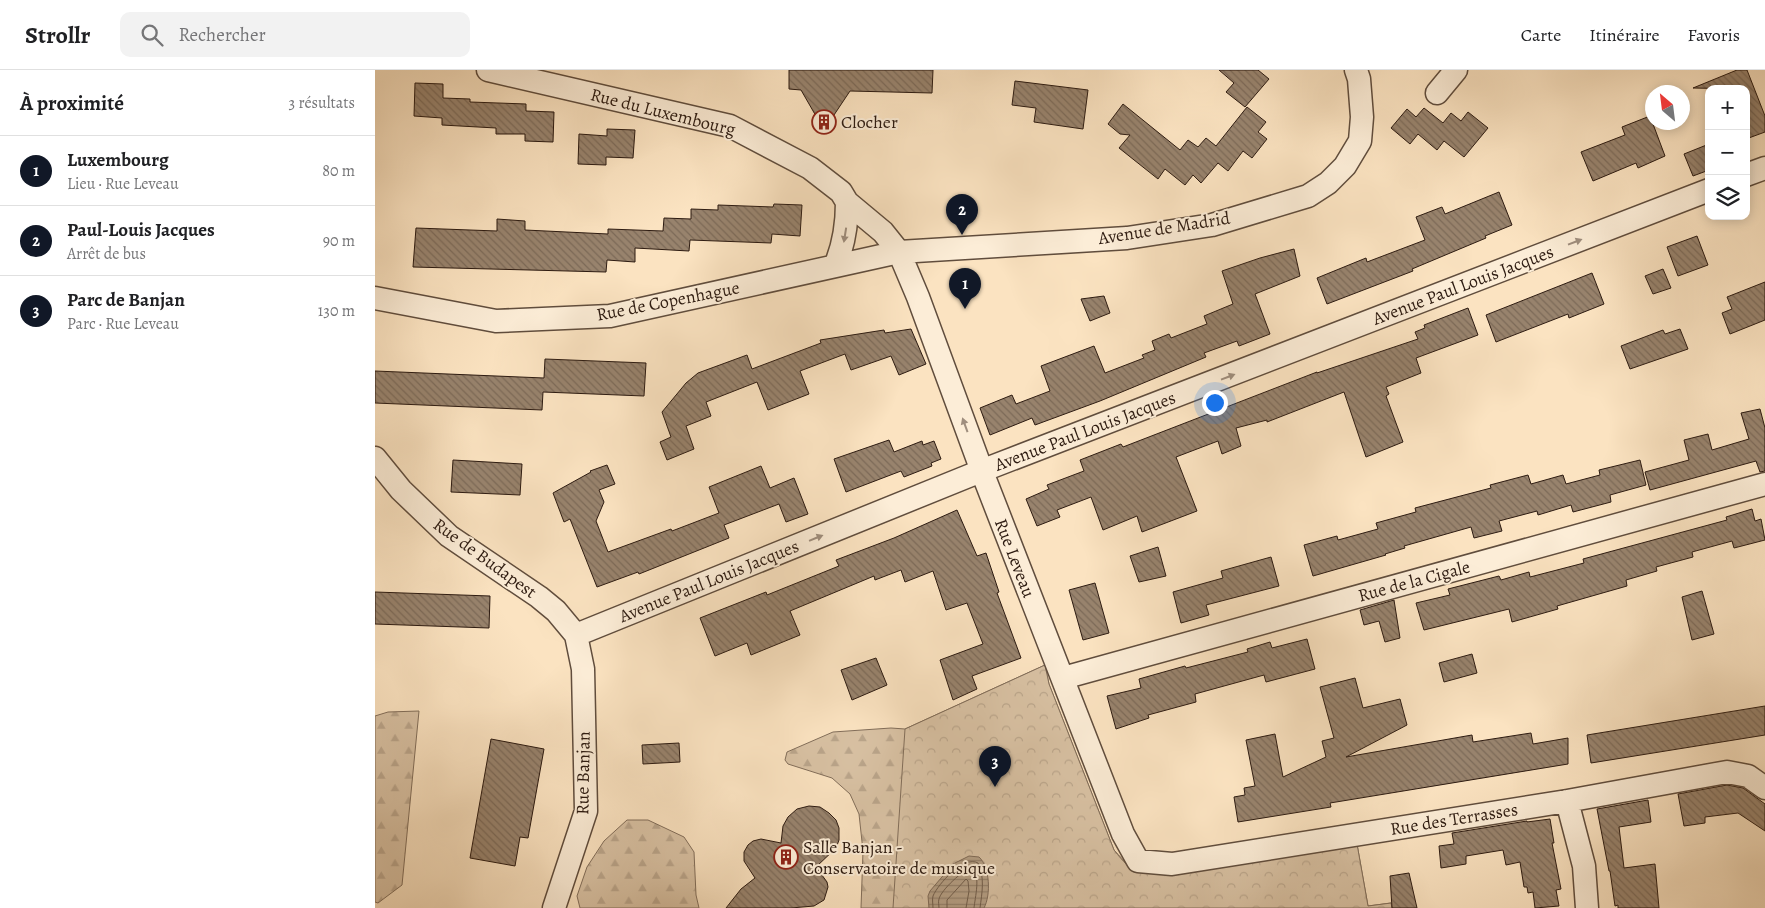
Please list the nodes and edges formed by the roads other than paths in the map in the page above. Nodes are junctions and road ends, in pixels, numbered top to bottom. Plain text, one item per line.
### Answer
1 (488, 70) edge
2 (1356, 70) edge
3 (1456, 70) edge
4 (1437, 93) dead end
5 (1765, 168) edge
6 (1750, 174) edge
7 (1705, 192) edge
8 (847, 202) junction
9 (899, 252) junction
10 (835, 266) junction
11 (375, 298) edge
12 (375, 458) edge
13 (981, 471) junction
14 (1765, 484) edge
15 (576, 635) junction
16 (1063, 678) junction
17 (1765, 788) edge
18 (1567, 800) junction
19 (1137, 861) joint
20 (553, 908) edge
21 (1587, 908) edge

1 - 8 street, Rue du Luxembourg
2 - 9 street, Avenue de Madrid
3 - 4 street
5 - 6 street
13 -> 7 street, Avenue Paul Louis Jacques
8 - 9 street, Rue du Luxembourg
8 -> 10 street
9 - 10 street, Rue de Copenhague
13 -> 9 street, Rue Leveau
10 - 11 street, Rue de Copenhague
12 - 15 street, Rue de Budapest
15 -> 13 street, Avenue Paul Louis Jacques
13 - 16 street, Rue Leveau
14 - 16 street, Rue de la Cigale
15 - 20 street, Rue Banjan
16 - 19 street, Rue Leveau
17 - 18 street, Rue des Terrasses
18 - 19 street, Rue des Terrasses
18 - 21 street

